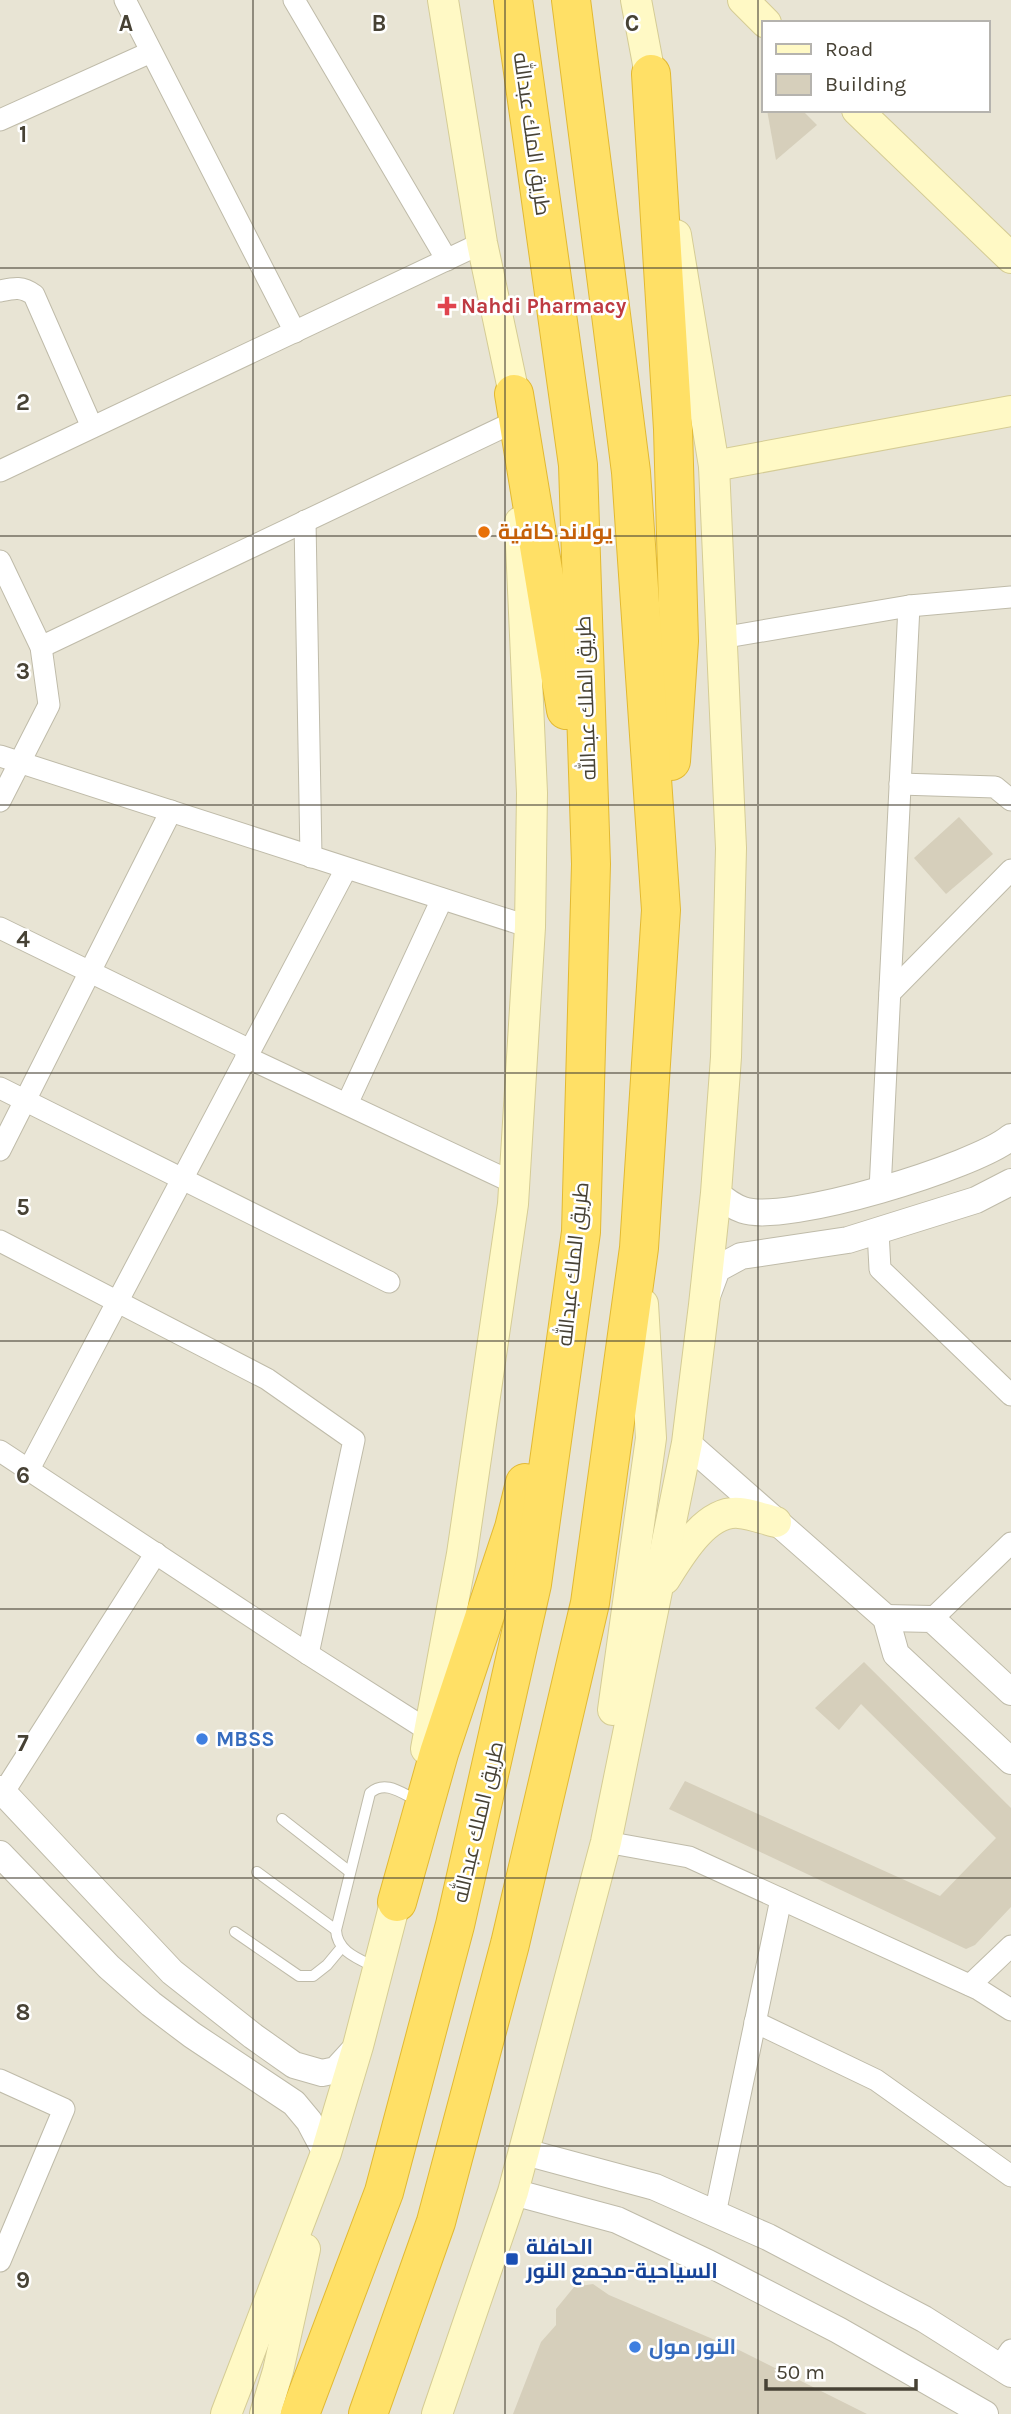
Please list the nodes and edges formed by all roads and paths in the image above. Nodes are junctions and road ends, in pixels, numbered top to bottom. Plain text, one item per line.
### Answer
1 (125, 0) edge
2 (294, 0) edge
3 (443, 0) edge
4 (513, 0) edge
5 (571, 0) edge
6 (636, 0) edge
7 (743, 0) edge
8 (764, 21) edge
9 (151, 52) junction
10 (651, 74) junction
11 (860, 112) edge
12 (0, 120) edge
13 (482, 243) junction
14 (1011, 258) edge
15 (447, 260) junction
16 (0, 291) edge
17 (295, 332) junction
18 (515, 407) junction
19 (1011, 411) edge
20 (92, 427) junction
21 (714, 466) junction
22 (0, 471) edge
23 (305, 521) junction
24 (0, 561) edge
25 (1011, 597) edge
26 (909, 606) junction
27 (721, 638) junction
28 (41, 647) junction
29 (10, 759) edge
30 (900, 784) junction
31 (1011, 800) edge
32 (0, 801) edge
33 (171, 811) junction
34 (311, 857) junction
35 (591, 864) junction
36 (346, 869) junction
37 (1011, 870) edge
38 (442, 899) junction
39 (661, 910) junction
40 (530, 927) junction
41 (0, 928) edge
42 (90, 972) junction
43 (890, 993) junction
44 (248, 1053) junction
45 (0, 1088) edge
46 (25, 1100) junction
47 (346, 1104) junction
48 (1011, 1137) edge
49 (0, 1150) edge
50 (182, 1178) junction
51 (1011, 1182) edge
52 (514, 1183) junction
53 (880, 1190) junction
54 (716, 1193) junction
55 (878, 1231) junction
56 (581, 1232) junction
57 (0, 1241) edge
58 (639, 1248) junction
59 (389, 1282) dead end
60 (117, 1302) junction
61 (704, 1305) junction
62 (1011, 1395) edge
63 (687, 1443) junction
64 (0, 1451) edge
65 (29, 1469) junction
66 (776, 1522) junction
67 (1011, 1543) edge
68 (156, 1553) junction
69 (656, 1594) junction
70 (886, 1618) junction
71 (932, 1619) junction
72 (308, 1654) junction
73 (1011, 1692) edge
74 (429, 1731) junction
75 (1011, 1761) edge
76 (2, 1791) edge
77 (416, 1800) junction
78 (282, 1819) dead end
79 (606, 1842) junction
80 (1, 1858) edge
81 (257, 1872) dead end
82 (350, 1872) junction
83 (780, 1899) junction
84 (397, 1902) junction
85 (336, 1930) junction
86 (236, 1932) dead end
87 (342, 1947) junction
88 (1011, 1947) edge
89 (379, 1969) junction
90 (970, 1985) junction
91 (209, 2000) junction
92 (1011, 2010) edge
93 (755, 2022) junction
94 (185, 2030) junction
95 (358, 2046) junction
96 (0, 2080) edge
97 (525, 2152) junction
98 (326, 2153) junction
99 (1011, 2176) edge
100 (513, 2192) junction
101 (715, 2214) junction
102 (0, 2260) edge
103 (1007, 2363) edge
104 (226, 2414) edge
105 (265, 2414) edge
106 (300, 2414) edge
107 (368, 2414) edge
108 (438, 2414) edge
109 (985, 2414) edge

1 - 9 street
2 - 15 street
3 - 13 main road
4 - 35 highway, طريق الملك عبدالله
5 - 39 highway
6 - 10 main road
7 - 8 main road
9 - 12 street
9 - 17 street
10 - 21 main road
10 - 39 highway
11 - 14 main road
13 - 15 street
13 - 18 main road
15 - 17 street
16 - 20 street
17 - 20 street
18 - 23 street
18 - 35 highway
18 - 40 main road
19 - 21 main road
20 - 22 street
21 - 27 main road
23 - 28 street
23 - 34 street
24 - 28 street
25 - 26 street
26 - 27 street
26 - 30 street
27 - 54 main road
28 - 29 street
29 - 32 street
29 - 33 street
30 - 31 street
30 - 43 street
33 - 34 street
33 - 42 street
34 - 36 street
35 - 56 highway, طريق الملك عبدالله
36 - 38 street
36 - 44 street
37 - 43 street
38 - 40 street
38 - 47 street
39 - 58 highway
40 - 52 main road
41 - 42 street
42 - 44 street
42 - 46 street
43 - 53 street
44 - 47 street
44 - 50 street
45 - 46 street
46 - 49 street
46 - 50 street
47 - 52 street
48 - 53 street
50 - 59 street
50 - 60 street
51 - 55 street
52 - 74 main road
53 - 54 street
53 - 55 street
54 - 61 main road
55 - 61 street
55 - 62 street
56 - 84 highway
56 - 106 highway, طريق الملك عبدالله
57 - 60 street
58 - 79 main road
58 - 107 highway
60 - 65 street
60 - 72 street
61 - 63 main road
63 - 66 street
63 - 69 main road
64 - 65 street
65 - 68 street
66 - 69 main road
66 - 70 street
67 - 71 street
68 - 72 street
68 - 76 street
69 - 79 main road
70 - 71 street
70 - 75 street
71 - 73 street
72 - 74 street
74 - 77 main road
76 - 91 street
77 - 82 lane
77 - 84 main road
78 - 82 lane
79 - 83 street
79 - 97 main road
80 - 94 street
81 - 85 lane
82 - 85 lane
83 - 90 street
83 - 93 street
84 - 89 main road
85 - 87 lane
86 - 87 lane
87 - 89 lane
88 - 90 street
89 - 95 main road
90 - 92 street
91 - 94 street
91 - 95 street
93 - 99 street
93 - 101 street
94 - 98 street
95 - 98 main road
96 - 102 street
97 - 100 main road
97 - 101 street
98 - 104 main road
98 - 105 main road
100 - 108 main road
100 - 109 street
101 - 103 street

